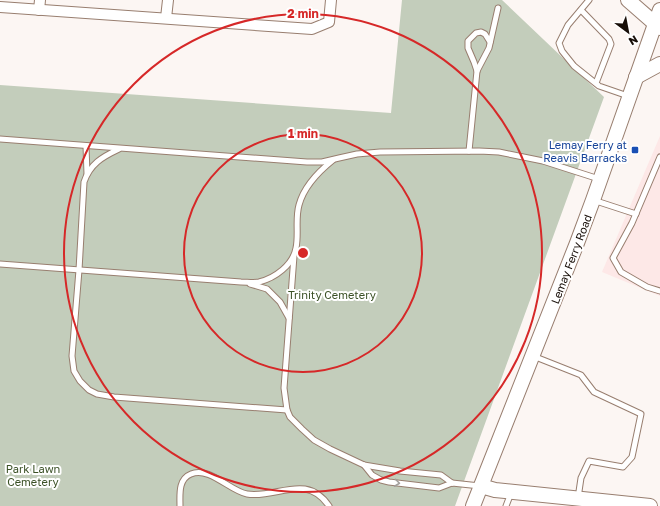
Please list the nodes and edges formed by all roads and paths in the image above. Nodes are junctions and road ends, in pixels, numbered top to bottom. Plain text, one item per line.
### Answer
1 (168, 0) edge
2 (331, 0) edge
3 (589, 0) edge
4 (628, 0) edge
5 (40, 5) edge
6 (0, 7) edge
7 (498, 8) dead end
8 (581, 10) junction
9 (660, 10) edge
10 (166, 18) junction
11 (658, 26) edge
12 (490, 42) junction
13 (660, 64) edge
14 (477, 71) junction
15 (636, 77) junction
16 (596, 83) junction
17 (630, 96) junction
18 (0, 140) edge
19 (86, 146) junction
20 (120, 148) junction
21 (469, 151) junction
22 (660, 158) edge
23 (334, 159) junction
24 (87, 174) junction
25 (600, 179) junction
26 (593, 200) junction
27 (636, 214) junction
28 (294, 255) junction
29 (0, 264) edge
30 (80, 270) junction
31 (241, 282) junction
32 (660, 291) edge
33 (289, 319) junction
34 (532, 356) junction
35 (286, 410) junction
36 (364, 466) junction
37 (452, 483) junction
38 (481, 486) junction
39 (511, 492) junction
40 (578, 499) junction
41 (180, 506) edge
42 (329, 506) edge
43 (473, 506) edge
44 (506, 506) edge
45 (650, 506) edge

1 - 10 street
2 - 10 street
3 - 8 lane
4 - 11 main road
5 - 6 street
5 - 10 street
7 - 12 lane
8 - 16 lane
8 - 16 lane
9 - 11 main road, Lemay Ferry Road
11 - 15 main road, Lemay Ferry Road
12 - 14 lane
12 - 14 lane
13 - 15 main road
14 - 21 lane
15 - 17 main road, Lemay Ferry Road
16 - 17 lane
17 - 25 main road, Lemay Ferry Road
18 - 19 lane
19 - 20 lane
19 - 24 lane
20 - 23 lane
20 - 24 lane
21 - 23 lane
21 - 25 lane
22 - 27 lane
23 - 28 lane
24 - 30 lane
25 - 26 main road, Lemay Ferry Road
26 - 27 lane
26 - 34 main road, Lemay Ferry Road
27 - 32 lane
28 - 31 lane
28 - 33 lane
29 - 30 lane
30 - 31 lane
30 - 35 lane
31 - 33 lane
33 - 35 lane
34 - 38 main road, Lemay Ferry Road
34 - 40 lane
35 - 36 lane
36 - 37 lane
36 -> 37 lane
37 - 38 lane
38 - 39 main road
38 - 43 main road, Lemay Ferry Road
39 - 40 main road
39 - 44 lane
40 - 45 main road
41 - 42 lane

